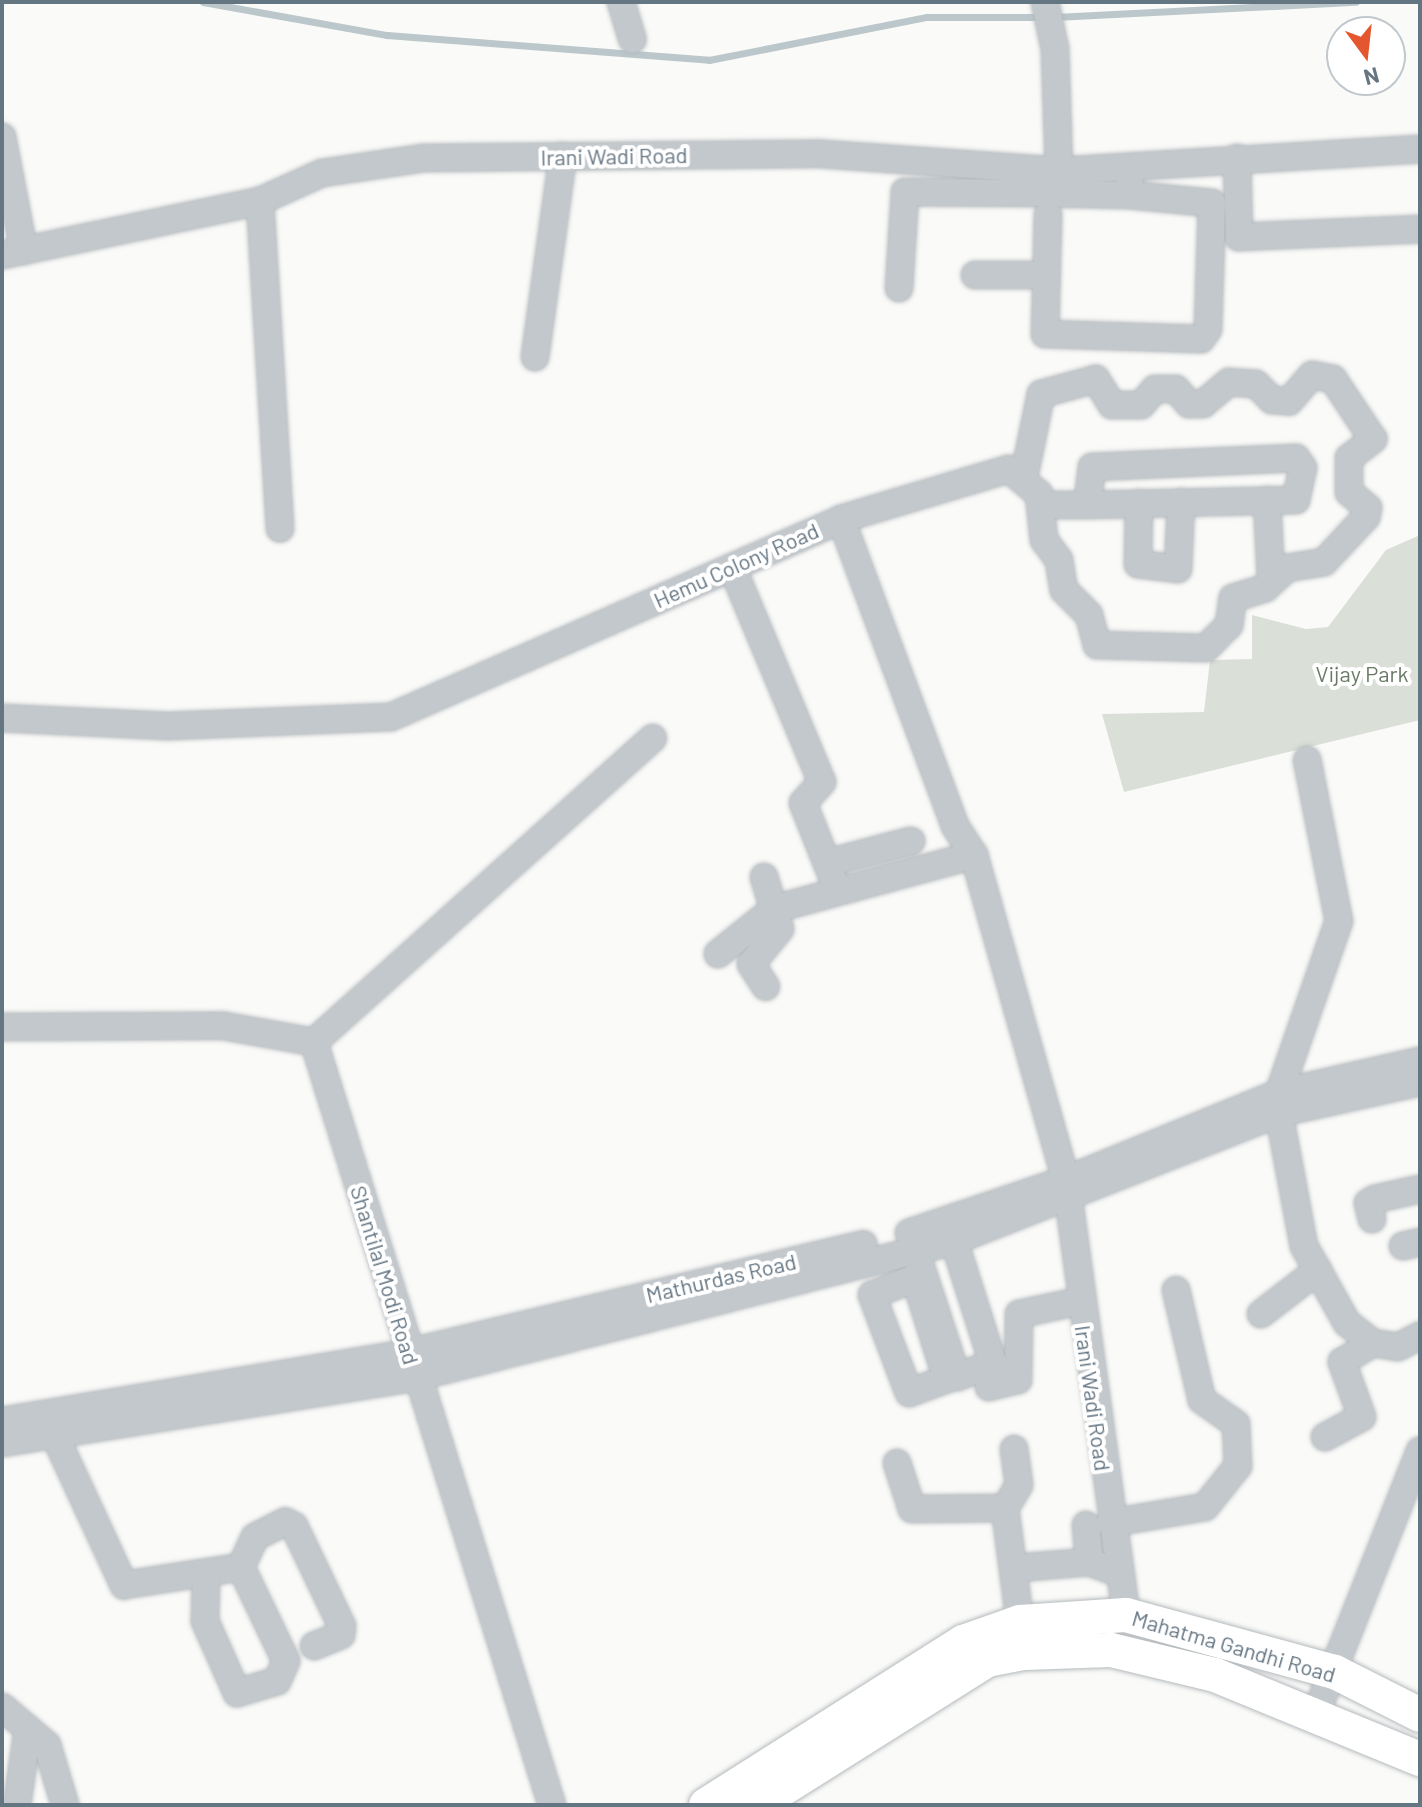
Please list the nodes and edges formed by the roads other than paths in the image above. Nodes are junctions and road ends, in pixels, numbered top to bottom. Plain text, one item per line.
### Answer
1 (621, 2) edge
2 (1045, 2) edge
3 (632, 39) dead end
4 (2, 137) edge
5 (1420, 149) edge
6 (563, 156) junction
7 (1237, 158) junction
8 (908, 165) junction
9 (1130, 168) junction
10 (1047, 187) junction
11 (905, 192) junction
12 (1129, 195) junction
13 (260, 201) junction
14 (1420, 229) edge
15 (13, 253) edge
16 (975, 275) dead end
17 (1044, 275) junction
18 (899, 288) dead end
19 (535, 357) dead end
20 (1024, 477) junction
21 (1267, 500) junction
22 (1181, 502) junction
23 (1139, 503) junction
24 (1041, 505) junction
25 (1087, 505) junction
26 (841, 519) junction
27 (280, 528) dead end
28 (732, 567) junction
29 (1271, 580) junction
30 (2, 718) edge
31 (653, 738) dead end
32 (1307, 760) dead end
33 (911, 841) dead end
34 (974, 855) junction
35 (827, 863) junction
36 (764, 877) dead end
37 (838, 891) junction
38 (774, 909) junction
39 (718, 954) dead end
40 (766, 987) dead end
41 (2, 1027) edge
42 (314, 1042) junction
43 (1420, 1061) edge
44 (1420, 1082) edge
45 (1279, 1103) junction
46 (1420, 1189) edge
47 (1066, 1191) junction
48 (1372, 1219) dead end
49 (960, 1239) junction
50 (912, 1249) junction
51 (1318, 1270) junction
52 (915, 1278) dead end
53 (1176, 1290) dead end
54 (1080, 1301) junction
55 (981, 1302) dead end
56 (1261, 1314) dead end
57 (1420, 1336) edge
58 (1373, 1343) junction
59 (412, 1365) junction
60 (989, 1387) dead end
61 (2, 1421) edge
62 (50, 1426) junction
63 (1325, 1437) dead end
64 (2, 1443) edge
65 (1014, 1449) dead end
66 (1420, 1451) edge
67 (897, 1463) dead end
68 (1005, 1508) junction
69 (1098, 1524) junction
70 (1089, 1562) junction
71 (241, 1567) junction
72 (1028, 1567) dead end
73 (1117, 1572) junction
74 (206, 1576) junction
75 (1126, 1615) junction
76 (1020, 1622) junction
77 (314, 1646) dead end
78 (1335, 1672) junction
79 (2, 1707) edge
80 (1317, 1711) junction
81 (1420, 1715) edge
82 (28, 1729) junction
83 (1420, 1759) edge
84 (769, 1801) edge
85 (17, 1805) edge
86 (65, 1805) edge
87 (552, 1805) edge
88 (706, 1805) edge

1 - 3 street
2 - 10 street
4 - 15 street
5 - 7 street, Irani Wadi Road
6 - 8 street, Irani Wadi Road
6 - 13 street, Irani Wadi Road
6 - 19 street
7 - 9 street, Irani Wadi Road
7 - 14 street
8 - 10 street, Irani Wadi Road
8 - 11 street
9 - 10 street, Irani Wadi Road
9 - 12 street
10 - 11 street
10 - 12 street
10 - 17 street
11 - 18 street
12 - 17 street
13 - 15 street, Irani Wadi Road
13 - 27 street
16 - 17 street
20 - 24 street
20 - 26 street
20 - 29 street
21 - 22 street
21 - 25 street
21 - 29 street
22 - 23 street
22 - 23 street
23 - 25 street
24 - 25 street
24 - 29 street
26 - 28 street, Hemu Colony Road
26 - 34 street, Hemu Colony Road
28 - 30 street, Hemu Colony Road
28 - 35 street
31 - 42 street
32 - 45 street
33 - 35 street
34 - 37 street
34 - 47 street, Hemu Colony Road
35 - 37 street
36 - 38 street
37 - 38 street
38 - 39 street
38 - 40 street
41 - 42 street
42 - 59 street, Shantilal Modi Road
43 - 45 street, Mathurdas Road
44 - 45 street
45 - 47 street, Mathurdas Road
45 - 51 street
46 - 48 street
47 - 49 street
47 - 54 street, Irani Wadi Road
47 - 59 street, Mathurdas Road
49 - 50 street
49 - 50 street
49 - 55 street
50 - 52 street
50 - 59 street
51 - 56 street
51 - 58 street
53 - 69 street
54 - 60 street
54 - 69 street, Irani Wadi Road
57 - 58 street
58 - 63 street
59 - 62 street
59 - 87 street, Shantilal Modi Road
61 - 62 street
62 - 64 street
62 - 74 street
65 - 68 street
66 - 78 street
67 - 68 street
68 - 76 street
69 - 70 street
69 - 73 street, Irani Wadi Road
70 - 72 street
70 - 73 street
71 - 74 street
71 - 74 street
71 - 77 street
73 - 75 street, Irani Wadi Road
75 - 76 main road, Mahatma Gandhi Road
75 - 78 main road, Mahatma Gandhi Road
76 - 88 main road, Mahatma Gandhi Road
78 - 80 street
78 - 81 main road, Mahatma Gandhi Road
79 - 82 street
80 - 83 main road, Mahatma Gandhi Road
80 - 84 main road, Mahatma Gandhi Road
82 - 85 street
82 - 86 street

